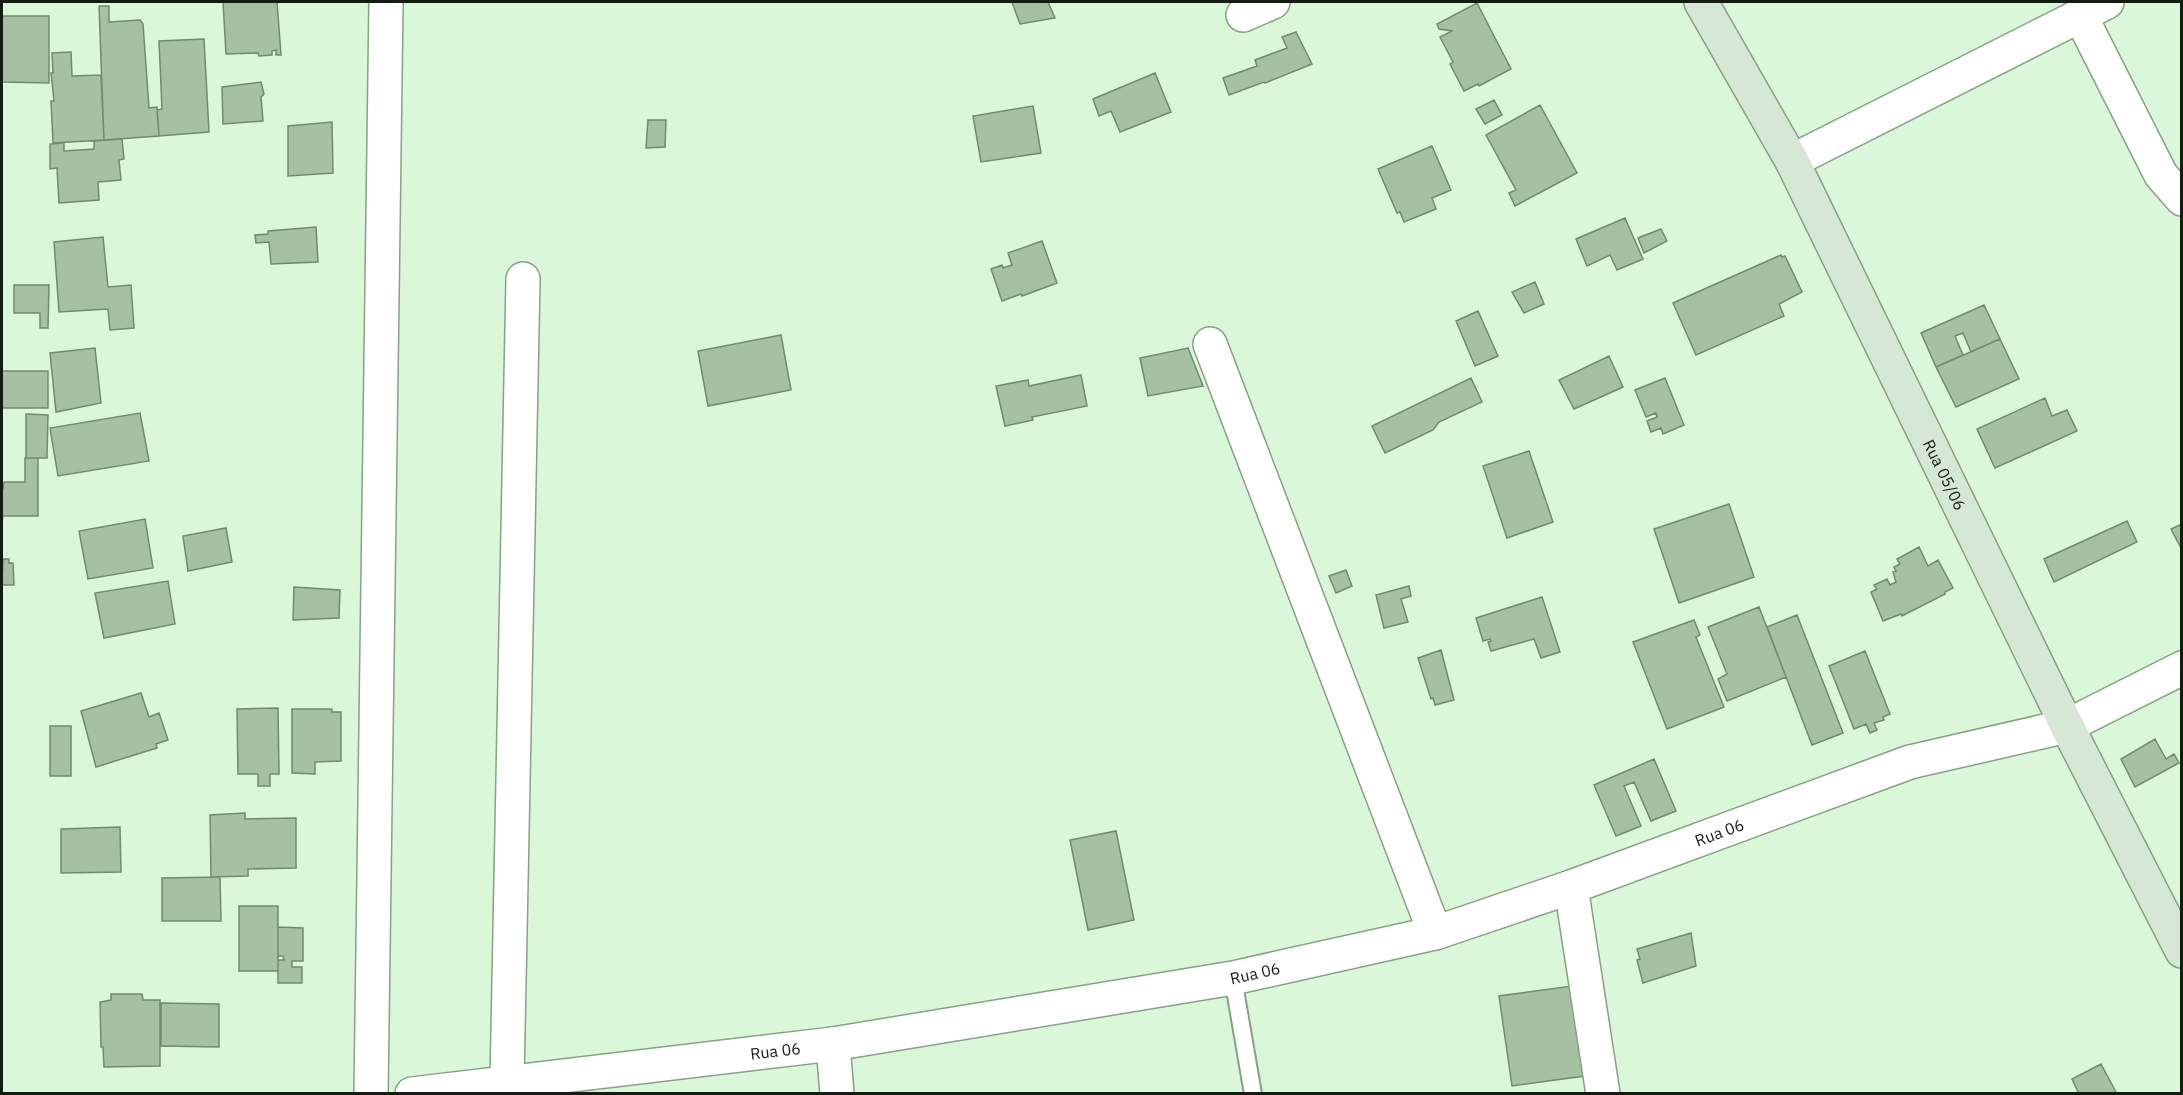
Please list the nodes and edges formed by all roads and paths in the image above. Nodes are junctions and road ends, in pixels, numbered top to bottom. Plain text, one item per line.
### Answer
1 (386, 2) edge
2 (1273, 2) edge
3 (1701, 2) edge
4 (2093, 8) edge
5 (1243, 15) dead end
6 (1792, 161) junction
7 (2181, 199) edge
8 (523, 279) dead end
9 (1210, 344) dead end
10 (2181, 668) edge
11 (2067, 726) junction
12 (1571, 887) junction
13 (2177, 931) edge
14 (1436, 933) junction
15 (1233, 978) junction
16 (832, 1044) junction
17 (507, 1082) junction
18 (371, 1094) edge
19 (412, 1094) edge
20 (837, 1094) edge
21 (1253, 1094) edge
22 (1603, 1094) edge

1 - 18 street
2 - 5 street
3 - 6 street, Rua 05/06
4 - 6 street
4 - 7 street
6 - 11 street, Rua 05/06
8 - 17 street
9 - 14 street
10 - 11 street, Rua 06
11 - 12 street, Rua 06
11 - 13 street, Rua 05/06
12 - 14 street, Rua 06
12 - 22 street
14 - 15 street, Rua 06
15 - 16 street, Rua 06
15 - 21 lane
16 - 17 street, Rua 06
16 - 20 street
17 - 19 street, Rua 06

